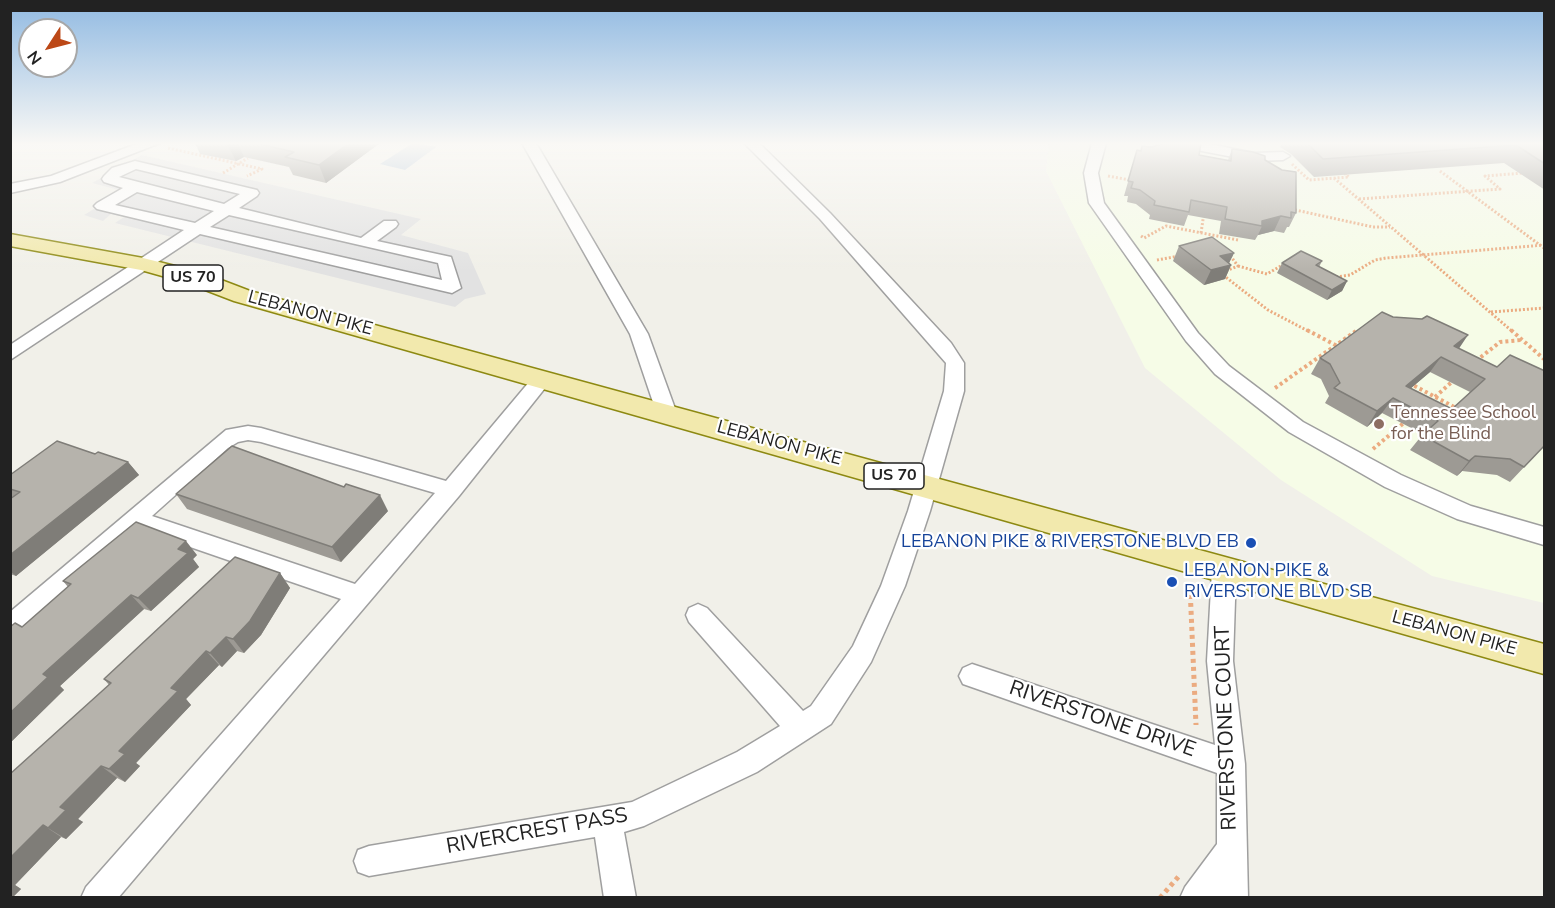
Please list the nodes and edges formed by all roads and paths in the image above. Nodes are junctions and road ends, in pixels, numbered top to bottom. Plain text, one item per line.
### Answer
1 (26, 185) edge
2 (130, 185) edge
3 (222, 185) edge
4 (553, 185) edge
5 (793, 185) edge
6 (1092, 185) edge
7 (1343, 185) edge
8 (1458, 185) edge
9 (1496, 185) edge
10 (135, 187) junction
11 (10, 189) edge
12 (1467, 192) junction
13 (1359, 199) junction
14 (227, 209) junction
15 (1205, 209) edge
16 (1288, 209) edge
17 (390, 225) dead end
18 (1390, 227) junction
19 (197, 228) junction
20 (1201, 233) junction
21 (1221, 237) junction
22 (10, 240) edge
23 (1238, 240) dead end
24 (1122, 241) junction
25 (364, 243) junction
26 (1221, 246) edge
27 (1543, 247) edge
28 (1225, 249) edge
29 (1181, 255) edge
30 (1423, 255) junction
31 (1136, 260) junction
32 (1286, 262) edge
33 (143, 264) junction
34 (1238, 266) junction
35 (1328, 272) edge
36 (1329, 277) edge
37 (1339, 277) junction
38 (1545, 308) edge
39 (1490, 312) junction
40 (1356, 331) edge
41 (1522, 340) junction
42 (1336, 346) junction
43 (1346, 351) edge
44 (10, 354) edge
45 (1545, 359) edge
46 (1470, 366) edge
47 (1461, 374) edge
48 (542, 379) junction
49 (1405, 381) edge
50 (1249, 392) junction
51 (1435, 397) junction
52 (1426, 404) edge
53 (1464, 412) edge
54 (667, 414) junction
55 (1409, 419) edge
56 (1358, 462) junction
57 (927, 484) junction
58 (451, 490) junction
59 (134, 519) junction
60 (1545, 536) edge
61 (1224, 570) junction
62 (1190, 587) dead end
63 (359, 595) junction
64 (698, 615) dead end
65 (10, 628) edge
66 (1545, 659) edge
67 (972, 676) dead end
68 (1196, 725) dead end
69 (800, 728) junction
70 (1231, 764) junction
71 (607, 821) junction
72 (1231, 850) junction
73 (369, 861) dead end
74 (1189, 885) edge
75 (97, 897) edge
76 (620, 897) edge
77 (1160, 897) edge
78 (1232, 897) edge

1 - 11 street
2 - 10 street
3 - 14 street
4 - 54 street
5 - 57 street, RIVERCREST PASS
6 - 24 street
7 - 13 path
8 - 12 path
9 - 12 path
10 - 14 street
10 - 19 street
12 - 13 path
12 - 27 path
13 - 18 path
14 - 19 street
14 - 25 street
15 - 20 path
16 - 18 path
17 - 25 street
18 - 30 path
19 - 25 street
19 - 33 street
20 - 21 path
20 - 24 path
21 - 23 path
21 - 26 path
22 - 33 main road, LEBANON PIKE / US 70
24 - 31 street
27 - 30 path
28 - 34 path
29 - 31 path
30 - 37 path
30 - 39 path
31 - 50 street
32 - 34 path
33 - 44 street
33 - 48 main road, LEBANON PIKE / US 70
34 - 42 path
35 - 37 path
36 - 37 path
38 - 39 path
39 - 41 path
40 - 42 path
41 - 45 path
41 - 46 path
42 - 43 path
42 - 50 path
47 - 51 path
48 - 54 main road, LEBANON PIKE / US 70
48 - 58 street
49 - 51 path
50 - 56 street
51 - 52 path
51 - 53 path
54 - 57 main road, LEBANON PIKE / US 70
55 - 56 path
56 - 60 street
57 - 61 main road, LEBANON PIKE / US 70
57 - 69 street, RIVERCREST PASS
58 - 59 street
58 - 63 street
59 - 63 street
59 - 65 street
61 - 66 main road, LEBANON PIKE / US 70
61 - 70 street, RIVERSTONE COURT
62 - 68 path
63 - 75 street
64 - 69 street
67 - 70 street, RIVERSTONE DRIVE
69 - 71 street, RIVERCREST PASS
70 - 72 street, RIVERSTONE COURT
71 - 73 street, RIVERCREST PASS
71 - 76 street
72 - 74 street, RIVERSTONE COURT
72 - 78 street, RIVERSTONE COURT
74 - 77 path

